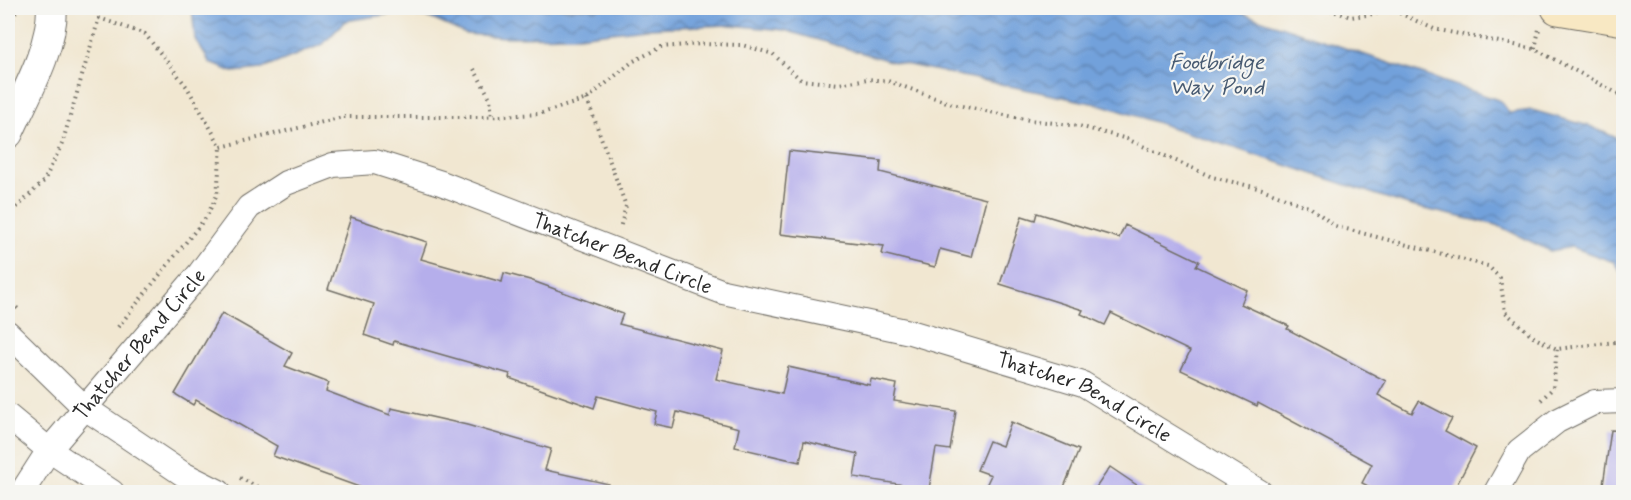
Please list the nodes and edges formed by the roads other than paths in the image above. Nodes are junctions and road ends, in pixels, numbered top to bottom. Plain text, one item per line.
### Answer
1 (1570, 9) edge
2 (58, 13) edge
3 (1623, 18) edge
4 (8, 133) edge
5 (8, 333) edge
6 (1623, 401) edge
7 (85, 408) junction
8 (8, 416) edge
9 (49, 450) junction
10 (226, 484) edge
11 (22, 492) edge
12 (112, 492) edge
13 (1260, 492) edge
14 (1496, 492) edge

1 - 3 main road
2 - 4 street
5 - 7 street
6 - 14 street
7 - 9 street, Thatcher Bend Circle
7 - 10 street
7 - 13 street, Thatcher Bend Circle
8 - 9 street
9 - 11 street, Thatcher Bend Circle
9 - 12 street

